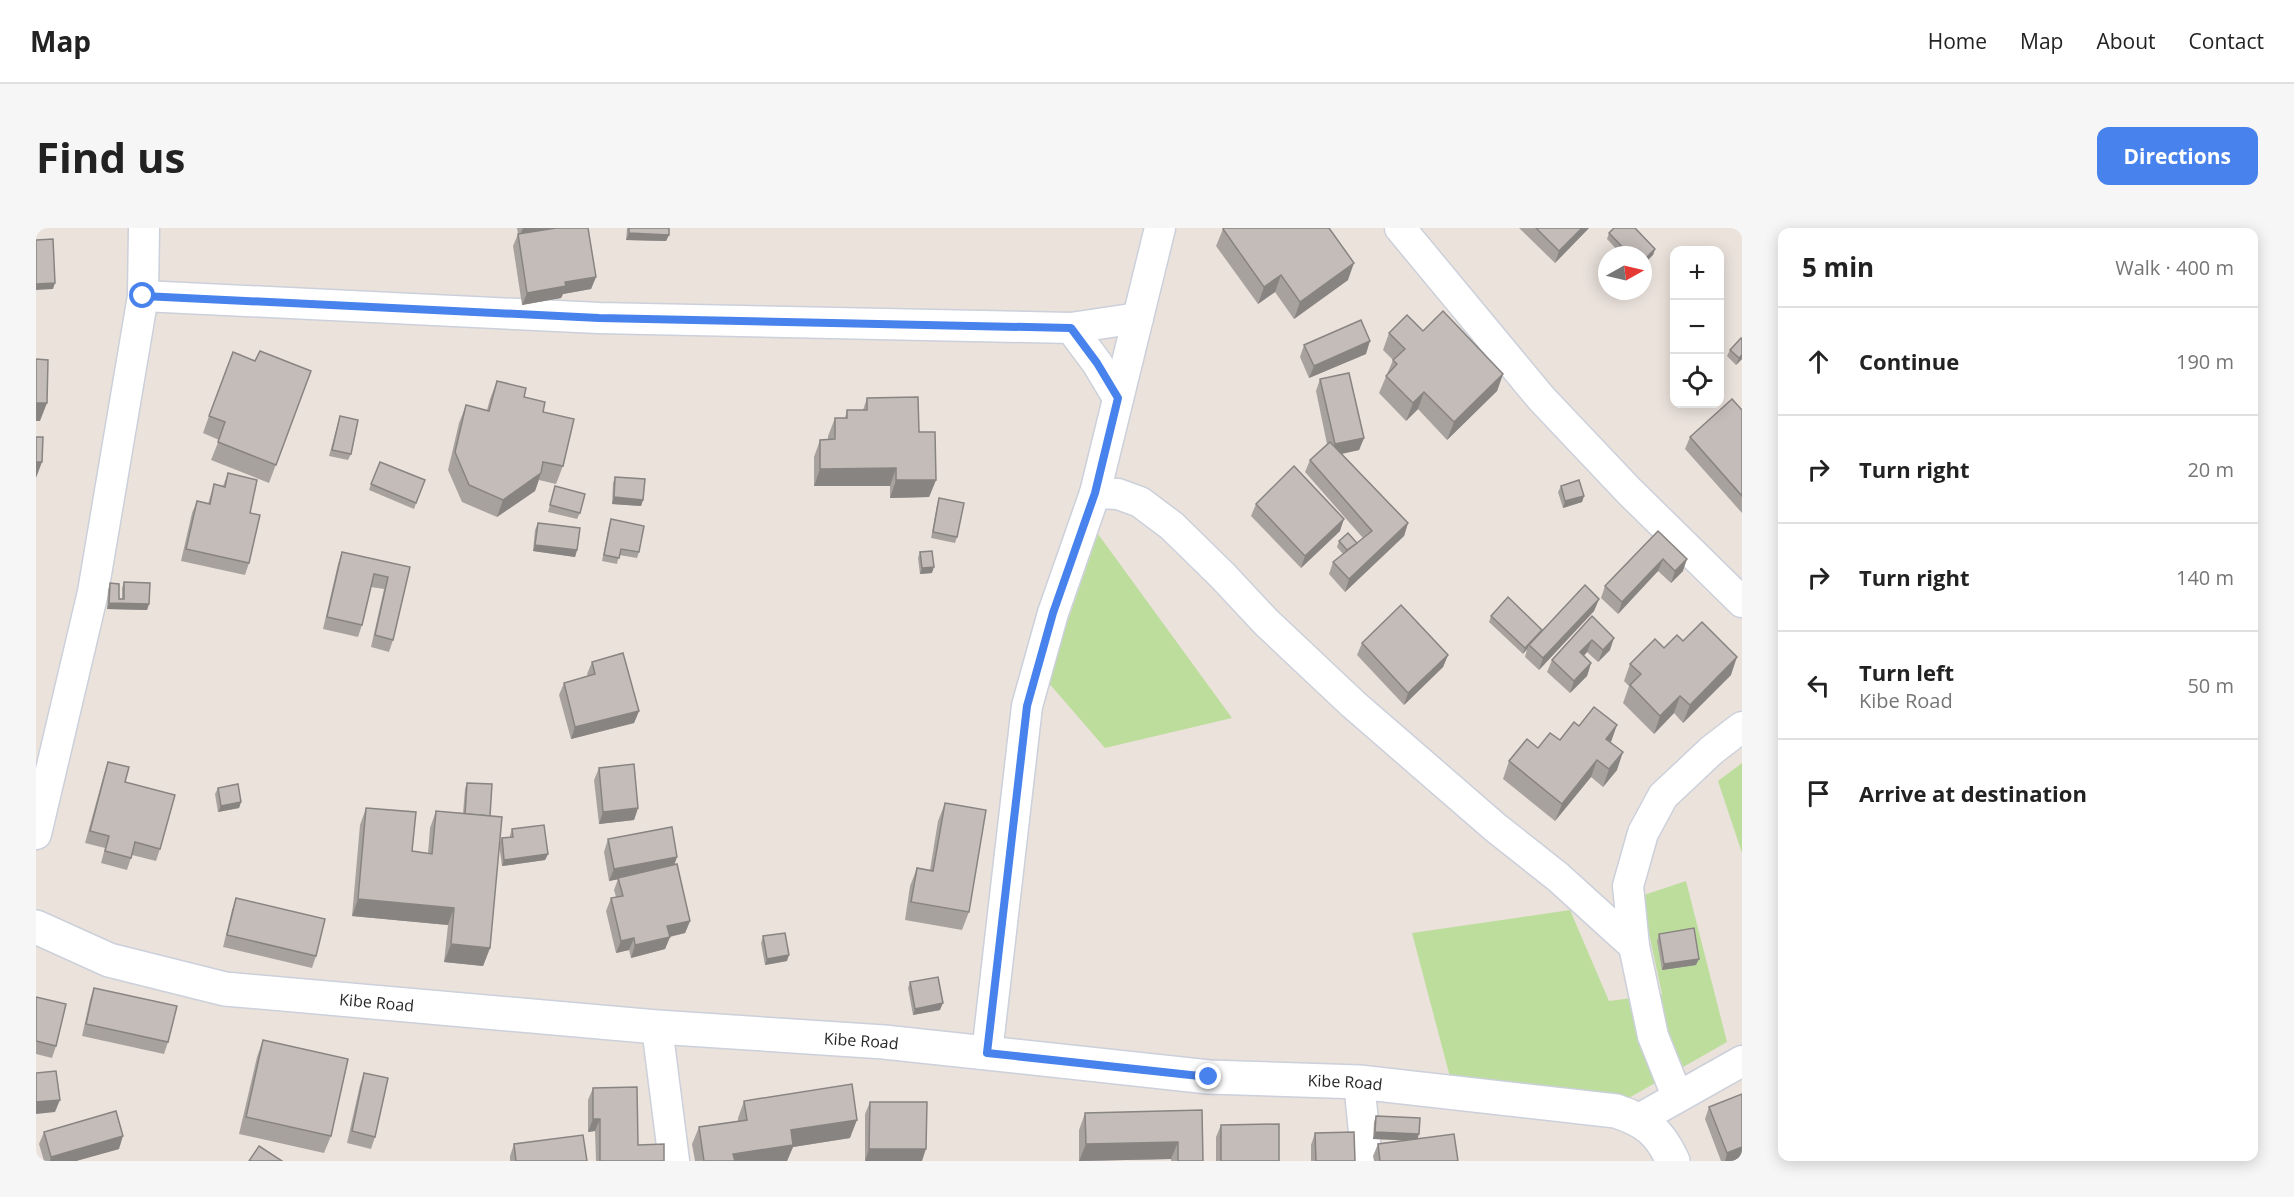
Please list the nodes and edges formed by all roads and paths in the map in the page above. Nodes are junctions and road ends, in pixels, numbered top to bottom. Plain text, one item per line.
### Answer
1 (144, 228) edge
2 (1160, 228) edge
3 (1400, 228) edge
4 (143, 296) junction
5 (1137, 318) junction
6 (1071, 328) junction
7 (1118, 398) junction
8 (1095, 493) junction
9 (1742, 602) edge
10 (1742, 727) edge
11 (36, 834) edge
12 (36, 927) edge
13 (1634, 946) junction
14 (657, 1027) junction
15 (987, 1053) junction
16 (1742, 1061) edge
17 (1359, 1082) junction
18 (1677, 1096) junction
19 (1639, 1119) junction
20 (674, 1161) edge
21 (1367, 1161) edge
22 (1673, 1161) edge

1 - 4 street
2 - 5 street
3 - 9 street
4 - 6 street
4 - 11 street
5 - 6 street
5 - 7 street
6 - 7 street
7 - 8 street
8 - 13 street
8 - 15 street
10 - 13 street
12 - 14 street, Kibe Road
13 - 18 street
14 - 15 street, Kibe Road
14 - 20 street
15 - 17 street, Kibe Road
16 - 18 street
17 - 19 street, Kibe Road
17 - 21 street
18 - 19 street
19 - 22 street, Kibe Road

